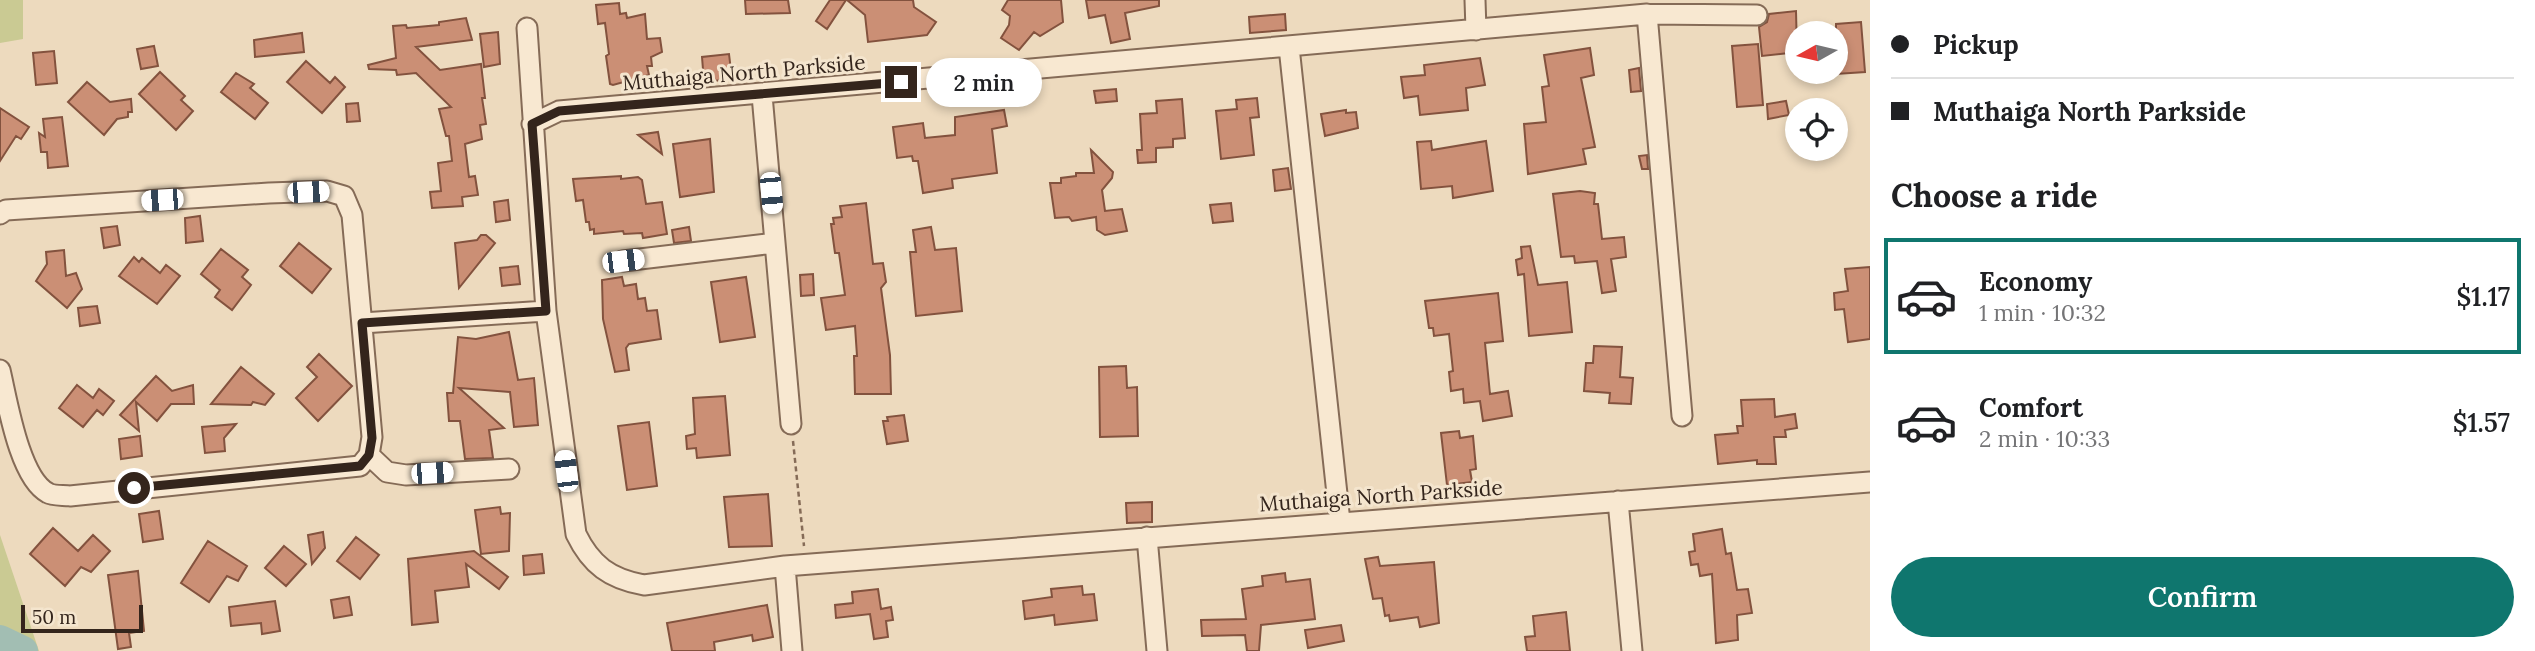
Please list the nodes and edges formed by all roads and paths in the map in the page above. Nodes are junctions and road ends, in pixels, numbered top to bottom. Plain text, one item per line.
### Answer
1 (1475, 0) edge
2 (1647, 14) junction
3 (1757, 15) dead end
4 (527, 28) dead end
5 (1476, 30) junction
6 (1289, 47) junction
7 (762, 94) junction
8 (532, 124) junction
9 (0, 214) edge
10 (775, 243) junction
11 (623, 261) dead end
12 (546, 311) junction
13 (362, 323) junction
14 (0, 370) edge
15 (1682, 416) dead end
16 (791, 424) joint
17 (369, 455) junction
18 (509, 469) dead end
19 (1870, 482) edge
20 (1618, 502) junction
21 (1340, 522) junction
22 (1147, 537) junction
23 (806, 565) junction
24 (785, 566) junction
25 (792, 651) edge
26 (1157, 651) edge
27 (1632, 651) edge

1 - 5 street
2 - 3 street, Muthaiga North Parkside
2 - 5 street, Muthaiga North Parkside
2 - 15 street
4 - 8 street
5 - 6 street, Muthaiga North Parkside
6 - 7 street, Muthaiga North Parkside
6 - 21 street
7 - 8 street, Muthaiga North Parkside
7 - 10 street
8 - 12 street, Muthaiga North Parkside
9 - 13 street
10 - 11 street
10 - 16 street
12 - 13 street
12 - 24 street, Muthaiga North Parkside
13 - 17 street
14 - 17 street
16 - 23 path
17 - 18 street
19 - 20 street, Muthaiga North Parkside
20 - 21 street, Muthaiga North Parkside
20 - 27 street
21 - 22 street, Muthaiga North Parkside
22 - 23 street, Muthaiga North Parkside
22 - 26 street
23 - 24 street, Muthaiga North Parkside
24 - 25 street

